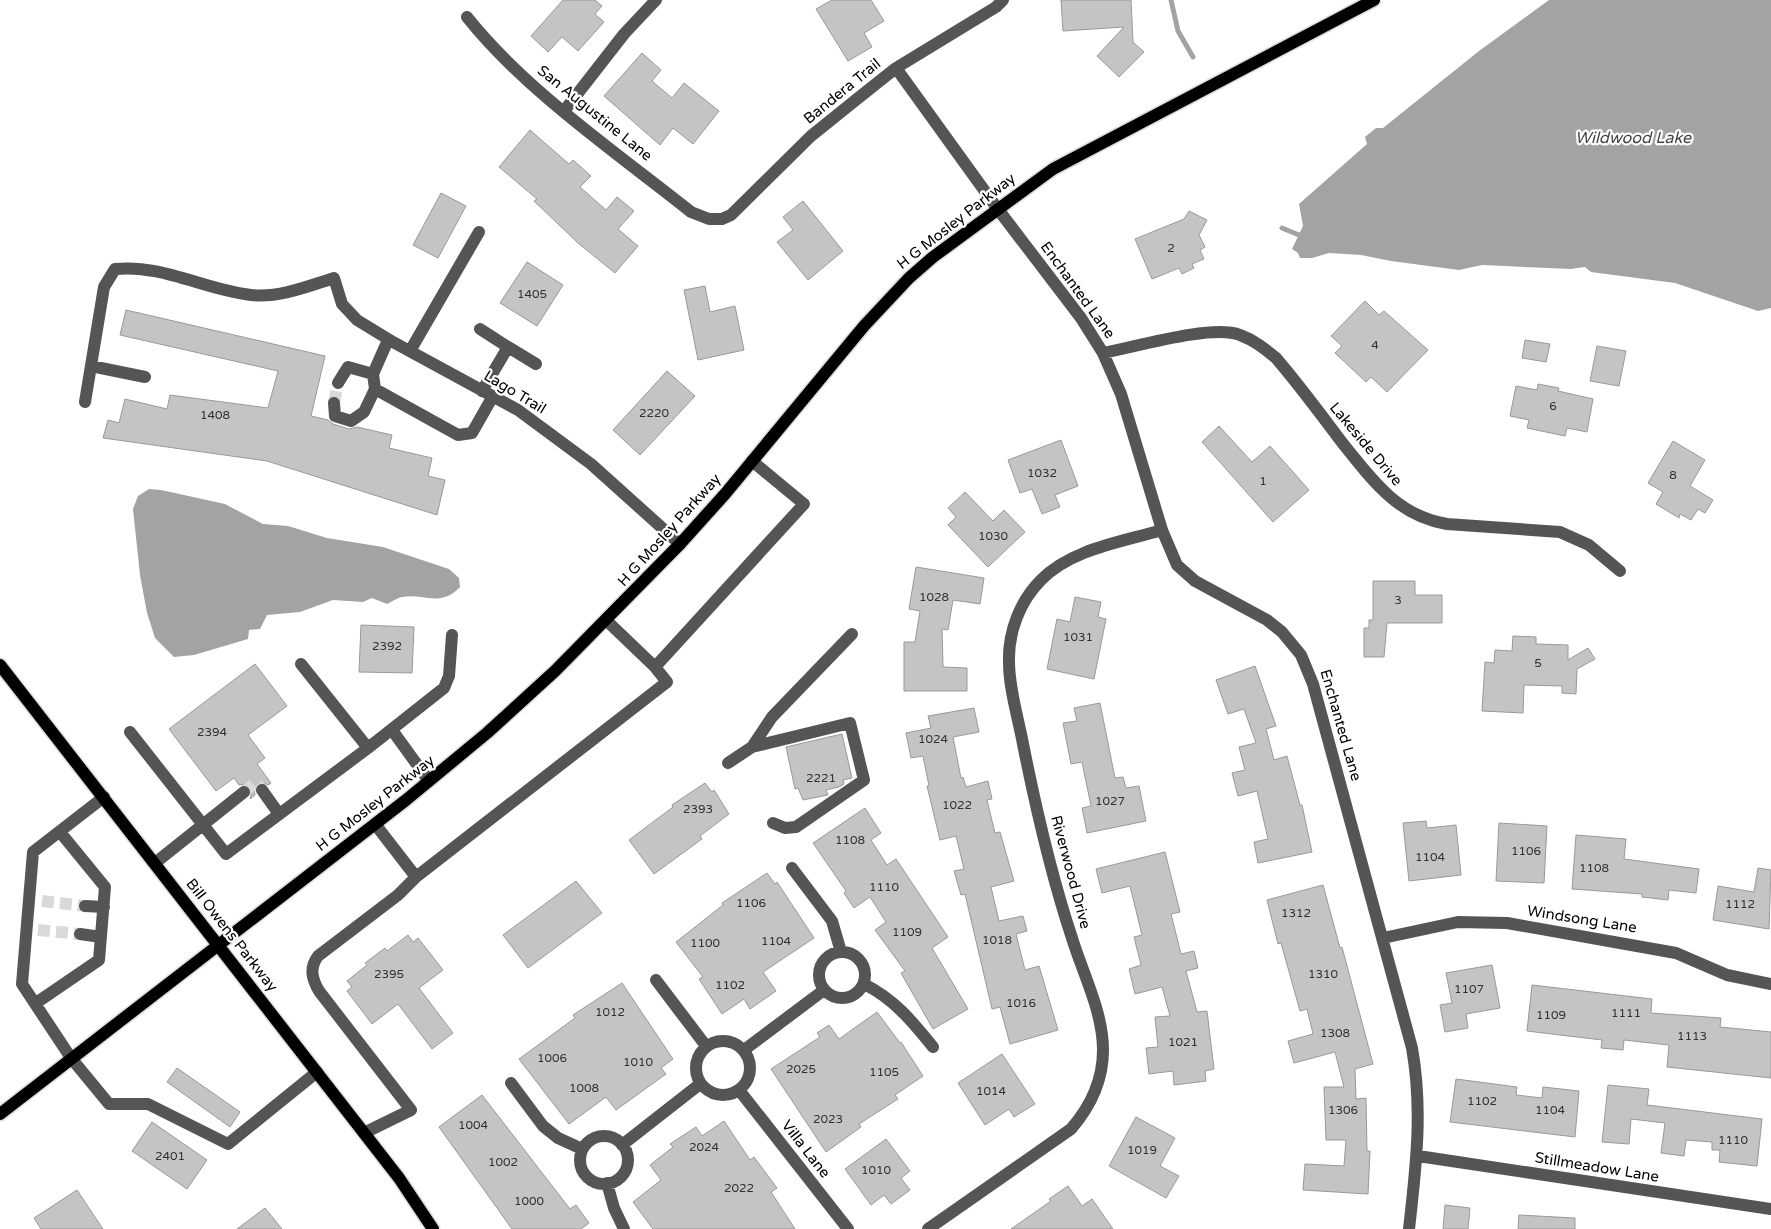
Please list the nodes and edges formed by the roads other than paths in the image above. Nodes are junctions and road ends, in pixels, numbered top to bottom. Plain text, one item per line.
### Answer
1 (656, 0) edge
2 (1002, 0) edge
3 (1374, 0) edge
4 (467, 17) dead end
5 (896, 68) junction
6 (564, 111) junction
7 (997, 208) junction
8 (714, 219) joint
9 (479, 232) dead end
10 (480, 329) dead end
11 (388, 340) junction
12 (508, 346) junction
13 (410, 351) junction
14 (1102, 353) junction
15 (536, 364) dead end
16 (91, 366) junction
17 (372, 374) junction
18 (145, 377) dead end
19 (338, 382) tunnel mouth
20 (374, 389) junction
21 (488, 394) junction
22 (85, 402) dead end
23 (334, 404) dead end
24 (752, 461) junction
25 (1162, 530) junction
26 (680, 544) junction
27 (1620, 571) dead end
28 (607, 621) junction
29 (852, 634) dead end
30 (452, 635) dead end
31 (301, 664) dead end
32 (0, 665) edge
33 (655, 667) junction
34 (392, 730) junction
35 (130, 732) dead end
36 (752, 746) junction
37 (368, 748) junction
38 (728, 763) dead end
39 (429, 781) junction
40 (262, 790) dead end
41 (244, 792) tunnel mouth
42 (104, 797) junction
43 (279, 814) junction
44 (773, 823) dead end
45 (375, 824) junction
46 (202, 825) junction
47 (60, 832) junction
48 (155, 863) junction
49 (792, 868) dead end
50 (416, 877) junction
51 (29, 899) junction
52 (42, 901) tunnel mouth
53 (85, 906) tunnel mouth
54 (104, 907) junction
55 (80, 934) tunnel mouth
56 (101, 937) junction
57 (1383, 938) junction
58 (219, 944) junction
59 (841, 952) junction
60 (656, 980) dead end
61 (864, 984) junction
62 (1771, 984) edge
63 (824, 990) junction
64 (36, 1003) junction
65 (706, 1046) junction
66 (933, 1047) dead end
67 (744, 1050) junction
68 (71, 1058) junction
69 (317, 1072) junction
70 (511, 1083) dead end
71 (700, 1084) junction
72 (739, 1090) junction
73 (0, 1114) edge
74 (364, 1133) junction
75 (622, 1145) junction
76 (582, 1149) junction
77 (1418, 1156) junction
78 (607, 1183) junction
79 (1771, 1210) edge
80 (434, 1229) edge
81 (624, 1229) edge
82 (848, 1229) edge
83 (928, 1229) edge
84 (1409, 1229) edge

1 - 6 street
2 - 5 street, Bandera Trail
3 - 7 main road, H G Mosley Parkway
4 - 6 street, San Augustine Lane
5 - 7 street, Enchanted Lane
5 - 8 street, Bandera Trail
6 - 8 street, San Augustine Lane
7 - 14 street, Enchanted Lane
7 - 24 main road, H G Mosley Parkway
9 - 13 street
10 - 12 street
11 - 13 street, Lago Trail
11 - 16 street, Lago Trail
11 - 17 street
12 - 15 street
12 - 21 street
13 - 21 street, Lago Trail
14 - 25 street, Enchanted Lane
14 - 27 street, Lakeside Drive
16 - 18 street
16 - 22 street
17 - 19 street
17 - 20 street
20 - 21 street
20 - 23 street
21 - 26 street, Lago Trail
24 - 26 main road, H G Mosley Parkway
24 - 33 street
25 - 57 street, Enchanted Lane
25 - 83 street, Riverwood Drive
26 - 28 main road, H G Mosley Parkway
28 - 33 street
28 - 39 main road, H G Mosley Parkway
29 - 36 street
30 - 34 street
31 - 37 street
32 - 42 main road, Bill Owens Parkway
33 - 50 street
34 - 37 street
34 - 39 street
35 - 46 street
36 - 38 street
36 - 44 street
37 - 43 street
39 - 45 main road, H G Mosley Parkway
40 - 43 street
41 - 46 street
42 - 47 street
42 - 48 main road, Bill Owens Parkway
43 - 46 street
45 - 50 street
45 - 58 main road, H G Mosley Parkway
46 - 48 street
47 - 51 street
47 - 54 street
48 - 58 main road, Bill Owens Parkway
49 - 59 street
50 - 74 street
51 - 52 street
51 - 64 street
53 - 54 street
54 - 56 street
55 - 56 street
56 - 64 street
57 - 62 street, Windsong Lane
57 - 77 street, Enchanted Lane
58 - 68 main road, H G Mosley Parkway
58 - 69 main road, Bill Owens Parkway
59 - 61 street
59 - 63 street
60 - 65 street
61 - 63 street
61 - 66 street
63 - 67 street
64 - 68 street
65 - 67 street
65 - 71 street
67 - 72 street
68 - 69 street
68 - 73 main road, H G Mosley Parkway
69 - 74 main road, Bill Owens Parkway
70 - 76 street
71 - 72 street
71 - 75 street
72 - 82 street, Villa Lane
74 - 80 main road, Bill Owens Parkway
75 - 76 street
75 - 78 street
76 - 78 street
77 - 79 street, Stillmeadow Lane
77 - 84 street, Enchanted Lane
78 - 81 street

